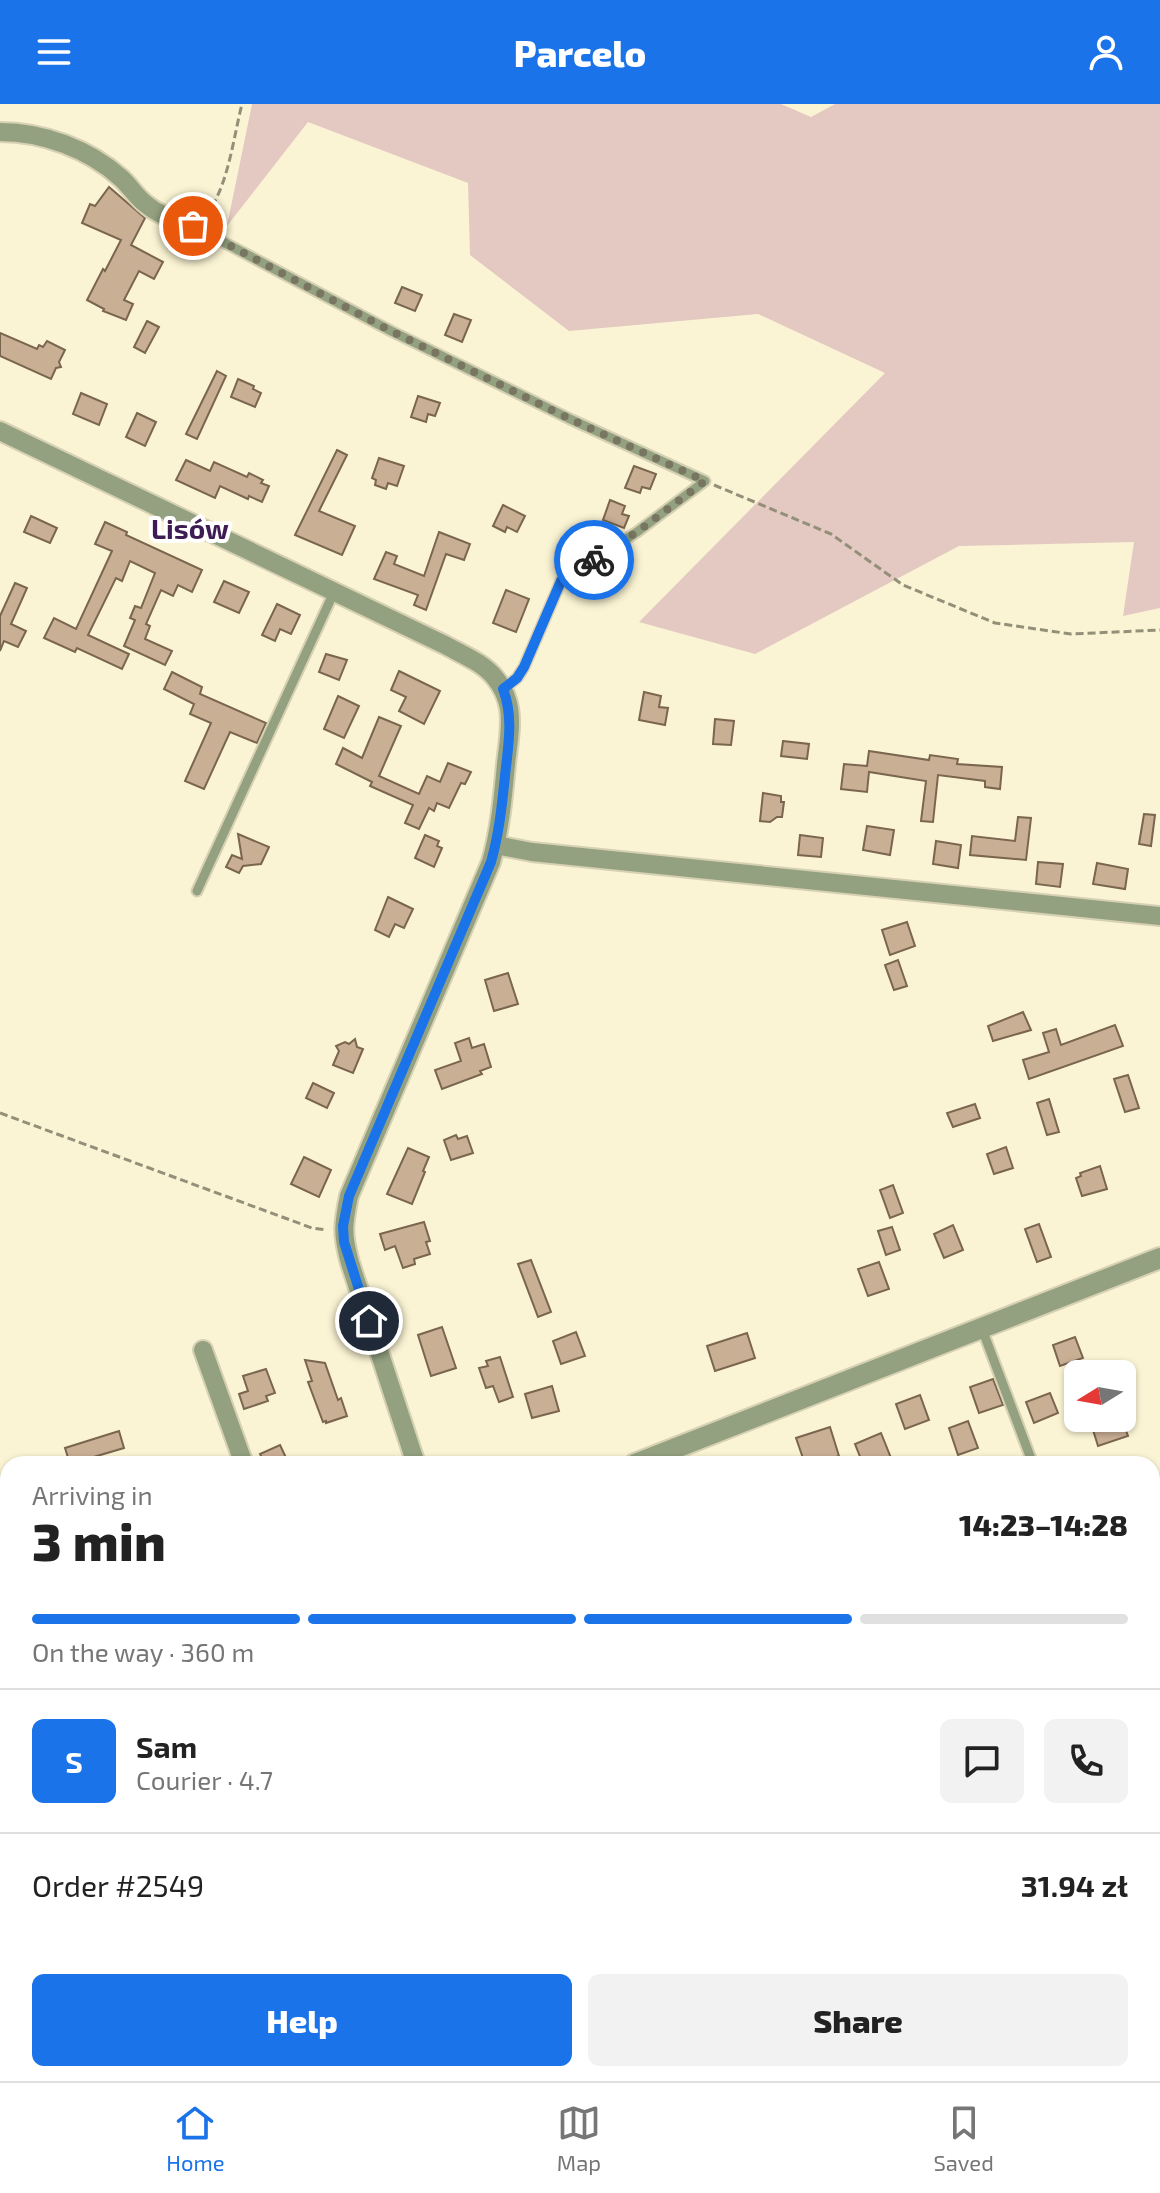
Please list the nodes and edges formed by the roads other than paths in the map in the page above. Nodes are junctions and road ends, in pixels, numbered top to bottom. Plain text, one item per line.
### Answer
1 (0, 132) edge
2 (193, 226) joint
3 (0, 431) edge
4 (334, 592) junction
5 (503, 689) junction
6 (496, 845) junction
7 (197, 891) dead end
8 (1160, 916) edge
9 (1160, 1258) edge
10 (982, 1328) junction
11 (203, 1350) dead end
12 (241, 1456) edge
13 (413, 1456) edge
14 (655, 1456) edge
15 (1030, 1456) edge

1 - 2 street
2 - 5 lane
3 - 4 street
4 - 5 street
4 - 7 lane
5 - 6 street
6 - 8 street
6 - 13 street
9 - 10 street
10 - 14 street
10 - 15 lane
11 - 12 street

